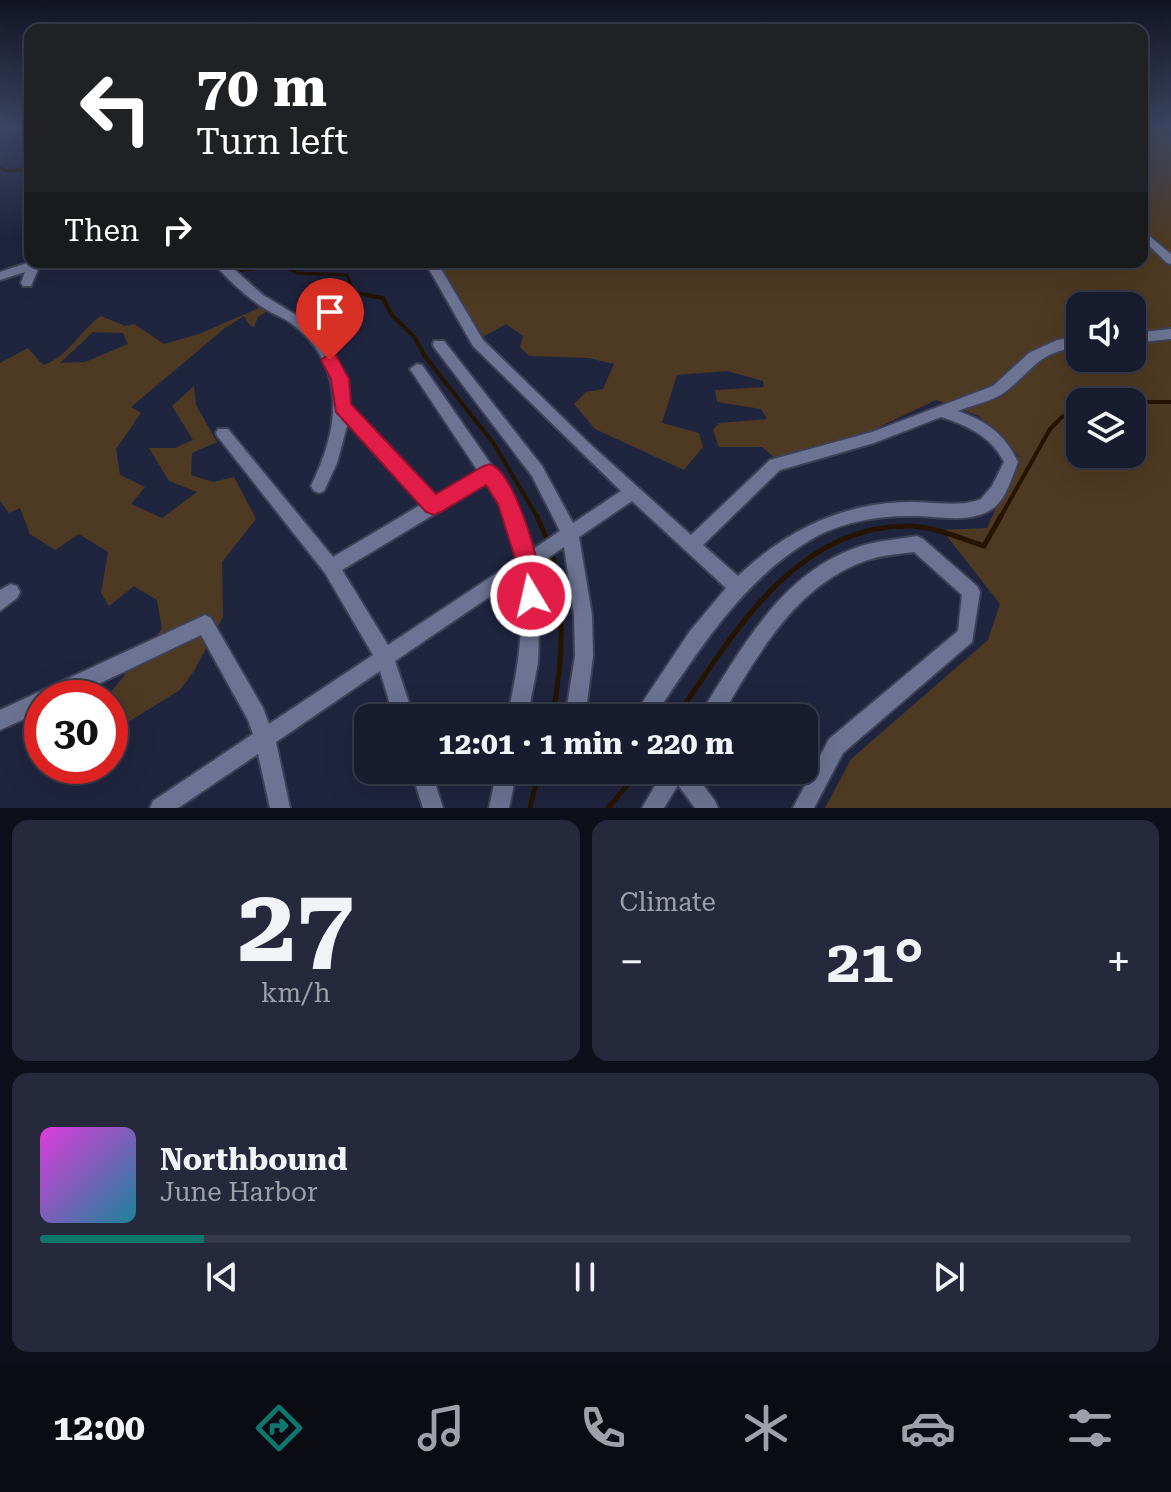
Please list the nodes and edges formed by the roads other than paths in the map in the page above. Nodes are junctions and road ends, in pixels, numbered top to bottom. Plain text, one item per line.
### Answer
1 (1148, 239) edge
2 (1171, 260) edge
3 (4, 263) dead end
4 (24, 265) edge
5 (27, 268) edge
6 (33, 268) edge
7 (226, 268) edge
8 (434, 268) edge
9 (0, 276) edge
10 (27, 283) dead end
11 (1171, 334) edge
12 (1146, 337) edge
13 (439, 344) dead end
14 (1066, 344) edge
15 (417, 369) dead end
16 (342, 406) junction
17 (939, 411) junction
18 (223, 433) dead end
19 (489, 473) junction
20 (319, 486) dead end
21 (632, 492) junction
22 (434, 506) junction
23 (566, 535) junction
24 (691, 546) junction
25 (531, 558) junction
26 (331, 567) junction
27 (736, 586) junction
28 (384, 655) junction
29 (86, 680) edge
30 (400, 704) edge
31 (520, 704) edge
32 (577, 704) edge
33 (652, 704) edge
34 (718, 704) edge
35 (24, 709) edge
36 (0, 720) edge
37 (265, 739) junction
38 (818, 780) edge
39 (425, 784) edge
40 (504, 784) edge
41 (668, 784) edge
42 (689, 784) edge
43 (816, 784) edge
44 (160, 808) edge
45 (280, 808) edge
46 (433, 808) edge
47 (499, 808) edge
48 (652, 808) edge
49 (708, 808) edge
50 (803, 808) edge

1 - 2 street
3 - 4 street
5 - 9 street
6 - 10 street
7 - 16 street
8 - 21 street
11 - 12 street
13 - 23 street
14 - 17 street
15 - 19 street
16 - 20 street
16 - 22 street
17 - 24 street
17 - 27 street
18 - 26 street
19 - 22 street
19 - 25 street
21 - 23 street
21 - 24 street
22 - 26 street
23 - 25 street
23 - 32 street
24 - 27 street
25 - 28 street
25 - 31 street
26 - 28 street
27 - 33 street
28 - 30 street
28 - 37 street
29 - 37 street
34 - 38 street
35 - 36 street
37 - 44 street
37 - 45 street
39 - 46 street
40 - 47 street
41 - 48 street
42 - 49 street
43 - 50 street

